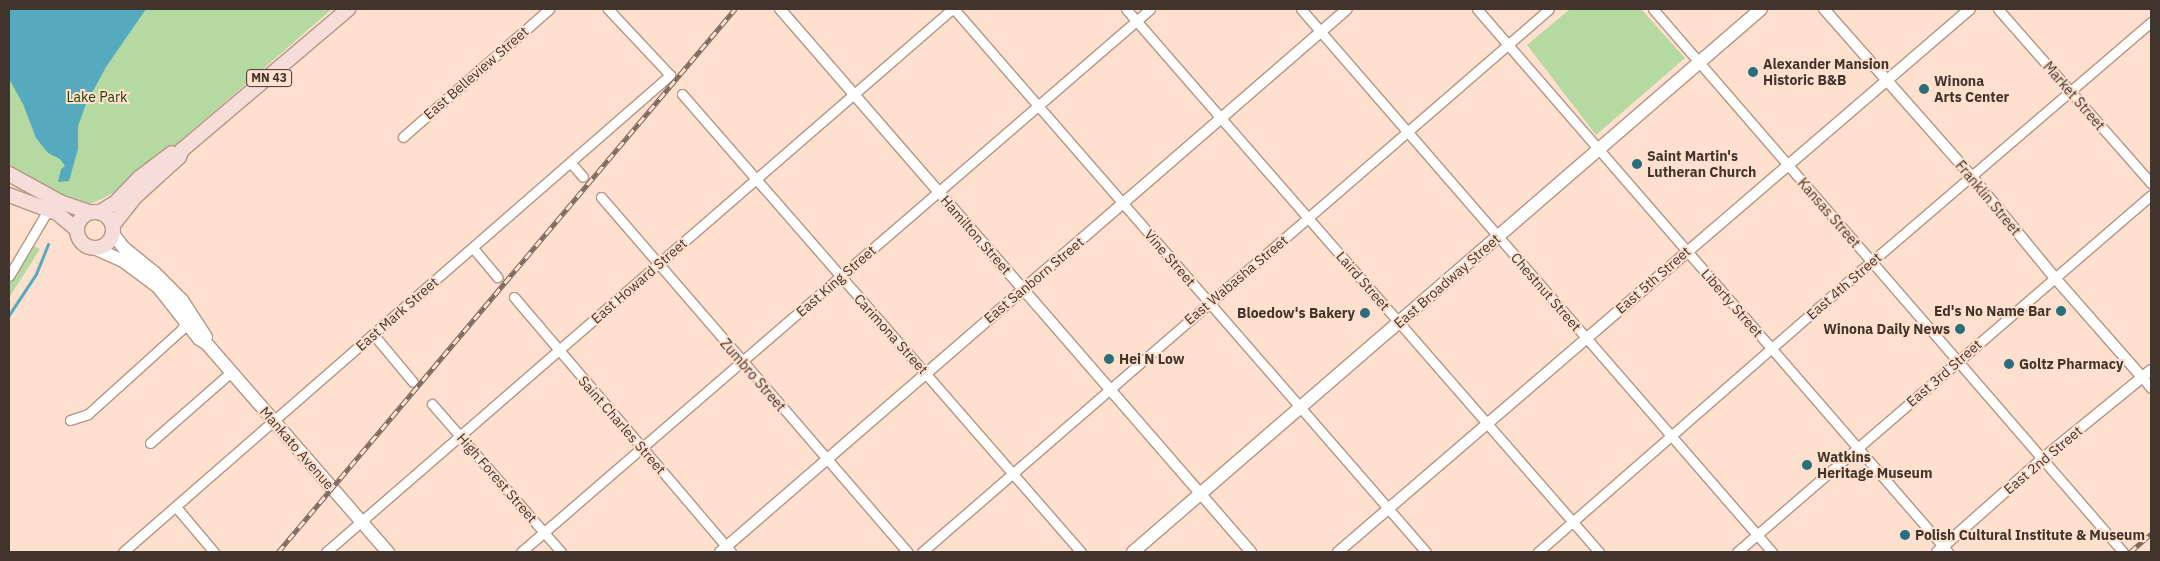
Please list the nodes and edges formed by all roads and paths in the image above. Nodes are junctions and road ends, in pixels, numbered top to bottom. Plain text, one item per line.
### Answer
1 (348, 9) edge
2 (549, 9) edge
3 (608, 9) edge
4 (780, 9) edge
5 (953, 9) edge
6 (1126, 9) edge
7 (1150, 9) edge
8 (1301, 9) edge
9 (1347, 9) edge
10 (1477, 9) edge
11 (1549, 9) edge
12 (1653, 9) edge
13 (1761, 9) edge
14 (1824, 9) edge
15 (1970, 9) edge
16 (1998, 9) edge
17 (1136, 20) junction
18 (2151, 22) edge
19 (1320, 32) junction
20 (1508, 44) junction
21 (1699, 62) junction
22 (1887, 80) junction
23 (2068, 91) junction
24 (682, 94) dead end
25 (854, 94) junction
26 (1038, 106) junction
27 (1221, 118) junction
28 (1406, 131) junction
29 (403, 137) dead end
30 (1598, 149) junction
31 (182, 150) junction
32 (571, 163) junction
33 (1788, 166) junction
34 (9, 174) edge
35 (583, 176) dead end
36 (1972, 177) junction
37 (757, 178) junction
38 (2151, 183) edge
39 (938, 192) junction
40 (9, 195) edge
41 (2151, 195) edge
42 (601, 196) dead end
43 (1124, 204) junction
44 (48, 210) junction
45 (95, 212) junction
46 (1308, 218) junction
47 (77, 230) junction
48 (113, 230) junction
49 (1498, 236) junction
50 (94, 248) junction
51 (473, 248) junction
52 (1686, 251) junction
53 (1871, 262) junction
54 (658, 264) junction
55 (9, 276) edge
56 (497, 276) dead end
57 (841, 276) junction
58 (2055, 278) junction
59 (1023, 289) junction
60 (514, 297) dead end
61 (1209, 302) junction
62 (186, 322) junction
63 (1399, 322) junction
64 (373, 334) junction
65 (1586, 339) junction
66 (207, 344) junction
67 (1772, 349) junction
68 (558, 350) junction
69 (742, 362) junction
70 (1958, 362) junction
71 (2151, 370) edge
72 (231, 372) junction
73 (926, 373) junction
74 (2142, 377) junction
75 (413, 382) dead end
76 (1109, 388) junction
77 (2151, 388) edge
78 (432, 404) dead end
79 (1300, 408) junction
80 (70, 420) dead end
81 (273, 422) junction
82 (1487, 423) junction
83 (460, 436) junction
84 (1671, 436) junction
85 (150, 443) dead end
86 (642, 448) junction
87 (1858, 448) junction
88 (826, 459) junction
89 (2042, 459) junction
90 (1012, 474) junction
91 (1200, 494) junction
92 (176, 508) junction
93 (1388, 509) junction
94 (362, 521) junction
95 (1573, 523) junction
96 (544, 533) junction
97 (1757, 535) junction
98 (726, 550) edge
99 (1943, 550) edge
100 (123, 552) edge
101 (214, 552) edge
102 (326, 552) edge
103 (388, 552) edge
104 (521, 552) edge
105 (561, 552) edge
106 (907, 552) edge
107 (922, 552) edge
108 (1081, 552) edge
109 (1133, 552) edge
110 (1251, 552) edge
111 (1338, 552) edge
112 (1426, 552) edge
113 (1538, 552) edge
114 (1599, 552) edge
115 (1738, 552) edge
116 (1772, 552) edge
117 (2123, 552) edge

1 - 31 main road, MN 43
2 - 29 street, East Belleview Street
3 - 32 street, East Mark Street
4 - 25 street, Hamilton Street
5 - 25 street, East Howard Street
5 - 26 street, Vine Street
6 - 17 street, Laird Street
7 - 17 street, East King Street
8 - 19 street, Chestnut Street
9 - 19 street, East Sanborn Street
10 - 20 street, Liberty Street
11 - 20 street, East Wabasha Street
12 - 21 street, Kansas Street
13 - 21 main road, East Broadway Street
14 - 22 street, Franklin Street
15 - 22 street, East 5th Street
16 - 23 street, Market Street
17 - 26 street, East King Street
17 - 27 street, Laird Street
18 - 23 street, East 4th Street
19 - 27 street, East Sanborn Street
19 - 28 street, Chestnut Street
20 - 28 street, East Wabasha Street
20 - 30 street, Liberty Street
21 - 30 main road, East Broadway Street
21 - 33 street, Kansas Street
22 - 33 street, East 5th Street
22 - 36 street, Franklin Street
23 - 36 street, East 4th Street
23 - 38 street, Market Street
24 - 37 street, Carimona Street
25 - 37 street, East Howard Street
25 - 39 street, Hamilton Street
26 - 39 street, East King Street
26 - 43 street, Vine Street
27 - 43 street, East Sanborn Street
27 - 46 street, Laird Street
28 - 46 street, East Wabasha Street
28 - 49 street, Chestnut Street
30 - 49 main road, East Broadway Street
30 - 52 street, Liberty Street
31 - 45 main road, MN 43
31 - 48 main road, MN 43
32 - 35 street
32 - 51 street, East Mark Street
33 - 52 street, East 5th Street
33 - 53 street, Kansas Street
34 - 45 main road, Mankato Avenue
36 - 53 street, East 4th Street
36 - 58 street, Franklin Street
37 - 54 street, East Howard Street
37 - 57 street, Carimona Street
39 - 57 street, East King Street
39 - 59 street, Hamilton Street
40 - 44 main road, Mankato Avenue
41 - 58 street, East 3rd Street
42 - 54 street, Zumbro Street
43 - 59 street, East Sanborn Street
43 - 61 street, Vine Street
44 - 47 main road, Mankato Avenue
44 - 55 street
45 - 47 main road, MN 43
45 - 48 main road, Mankato Avenue
46 - 61 street, East Wabasha Street
46 - 63 street, Laird Street
47 - 50 main road, Mankato Avenue
48 - 50 main road, MN 43
48 - 66 main road, Mankato Avenue
49 - 63 main road, East Broadway Street
49 - 65 street, Chestnut Street
50 - 62 main road, Mankato Avenue
51 - 56 street
51 - 64 street, East Mark Street
52 - 65 street, East 5th Street
52 - 67 street, Liberty Street
53 - 67 street, East 4th Street
53 - 70 street, Kansas Street
54 - 68 street, East Howard Street
54 - 69 street, Zumbro Street
57 - 69 street, East King Street
57 - 73 street, Carimona Street
58 - 70 street, East 3rd Street
58 - 74 street, Franklin Street
59 - 73 street, East Sanborn Street
59 - 76 street, Hamilton Street
60 - 68 street, Saint Charles Street
61 - 76 street, East Wabasha Street
61 - 79 street, Vine Street
62 - 66 main road, Mankato Avenue
62 - 80 street
63 - 79 main road, East Broadway Street
63 - 82 street, Laird Street
64 - 75 street
64 - 81 street, East Mark Street
65 - 82 street, East 5th Street
65 - 84 street, Chestnut Street
66 - 72 main road, Mankato Avenue
67 - 84 street, East 4th Street
67 - 87 street, Liberty Street
68 - 83 street, East Howard Street
68 - 86 street, Saint Charles Street
69 - 86 street, East King Street
69 - 88 street, Zumbro Street
70 - 87 street, East 3rd Street
70 - 89 street, Kansas Street
71 - 74 street, East 2nd Street
72 - 81 main road, Mankato Avenue
72 - 85 street
73 - 88 street, East Sanborn Street
73 - 90 street, Carimona Street
74 - 77 street, Franklin Street
74 - 89 street, East 2nd Street
76 - 90 street, East Wabasha Street
76 - 91 street, Hamilton Street
78 - 83 street, High Forest Street
79 - 91 main road, East Broadway Street
79 - 93 street, Vine Street
81 - 92 street, East Mark Street
81 - 94 main road, Mankato Avenue
82 - 93 street, East 5th Street
82 - 95 street, Laird Street
83 - 94 street, East Howard Street
83 - 96 street, High Forest Street
84 - 95 street, East 4th Street
84 - 97 street, Chestnut Street
86 - 96 street, East King Street
86 - 98 street, Saint Charles Street
87 - 97 street, East 3rd Street
87 - 99 street, Liberty Street
88 - 98 street, East Sanborn Street
88 - 106 street, Zumbro Street
89 - 99 street, East 2nd Street
89 - 117 street, Kansas Street
90 - 107 street, East Wabasha Street
90 - 108 street, Carimona Street
91 - 109 main road, East Broadway Street
91 - 110 street, Hamilton Street
92 - 100 street, East Mark Street
92 - 101 street
93 - 111 street, East 5th Street
93 - 112 street, Vine Street
94 - 102 street, East Howard Street
94 - 103 main road, Mankato Avenue
95 - 113 street, East 4th Street
95 - 114 street, Laird Street
96 - 104 street, East King Street
96 - 105 street, High Forest Street
97 - 115 street, East 3rd Street
97 - 116 street, Chestnut Street

